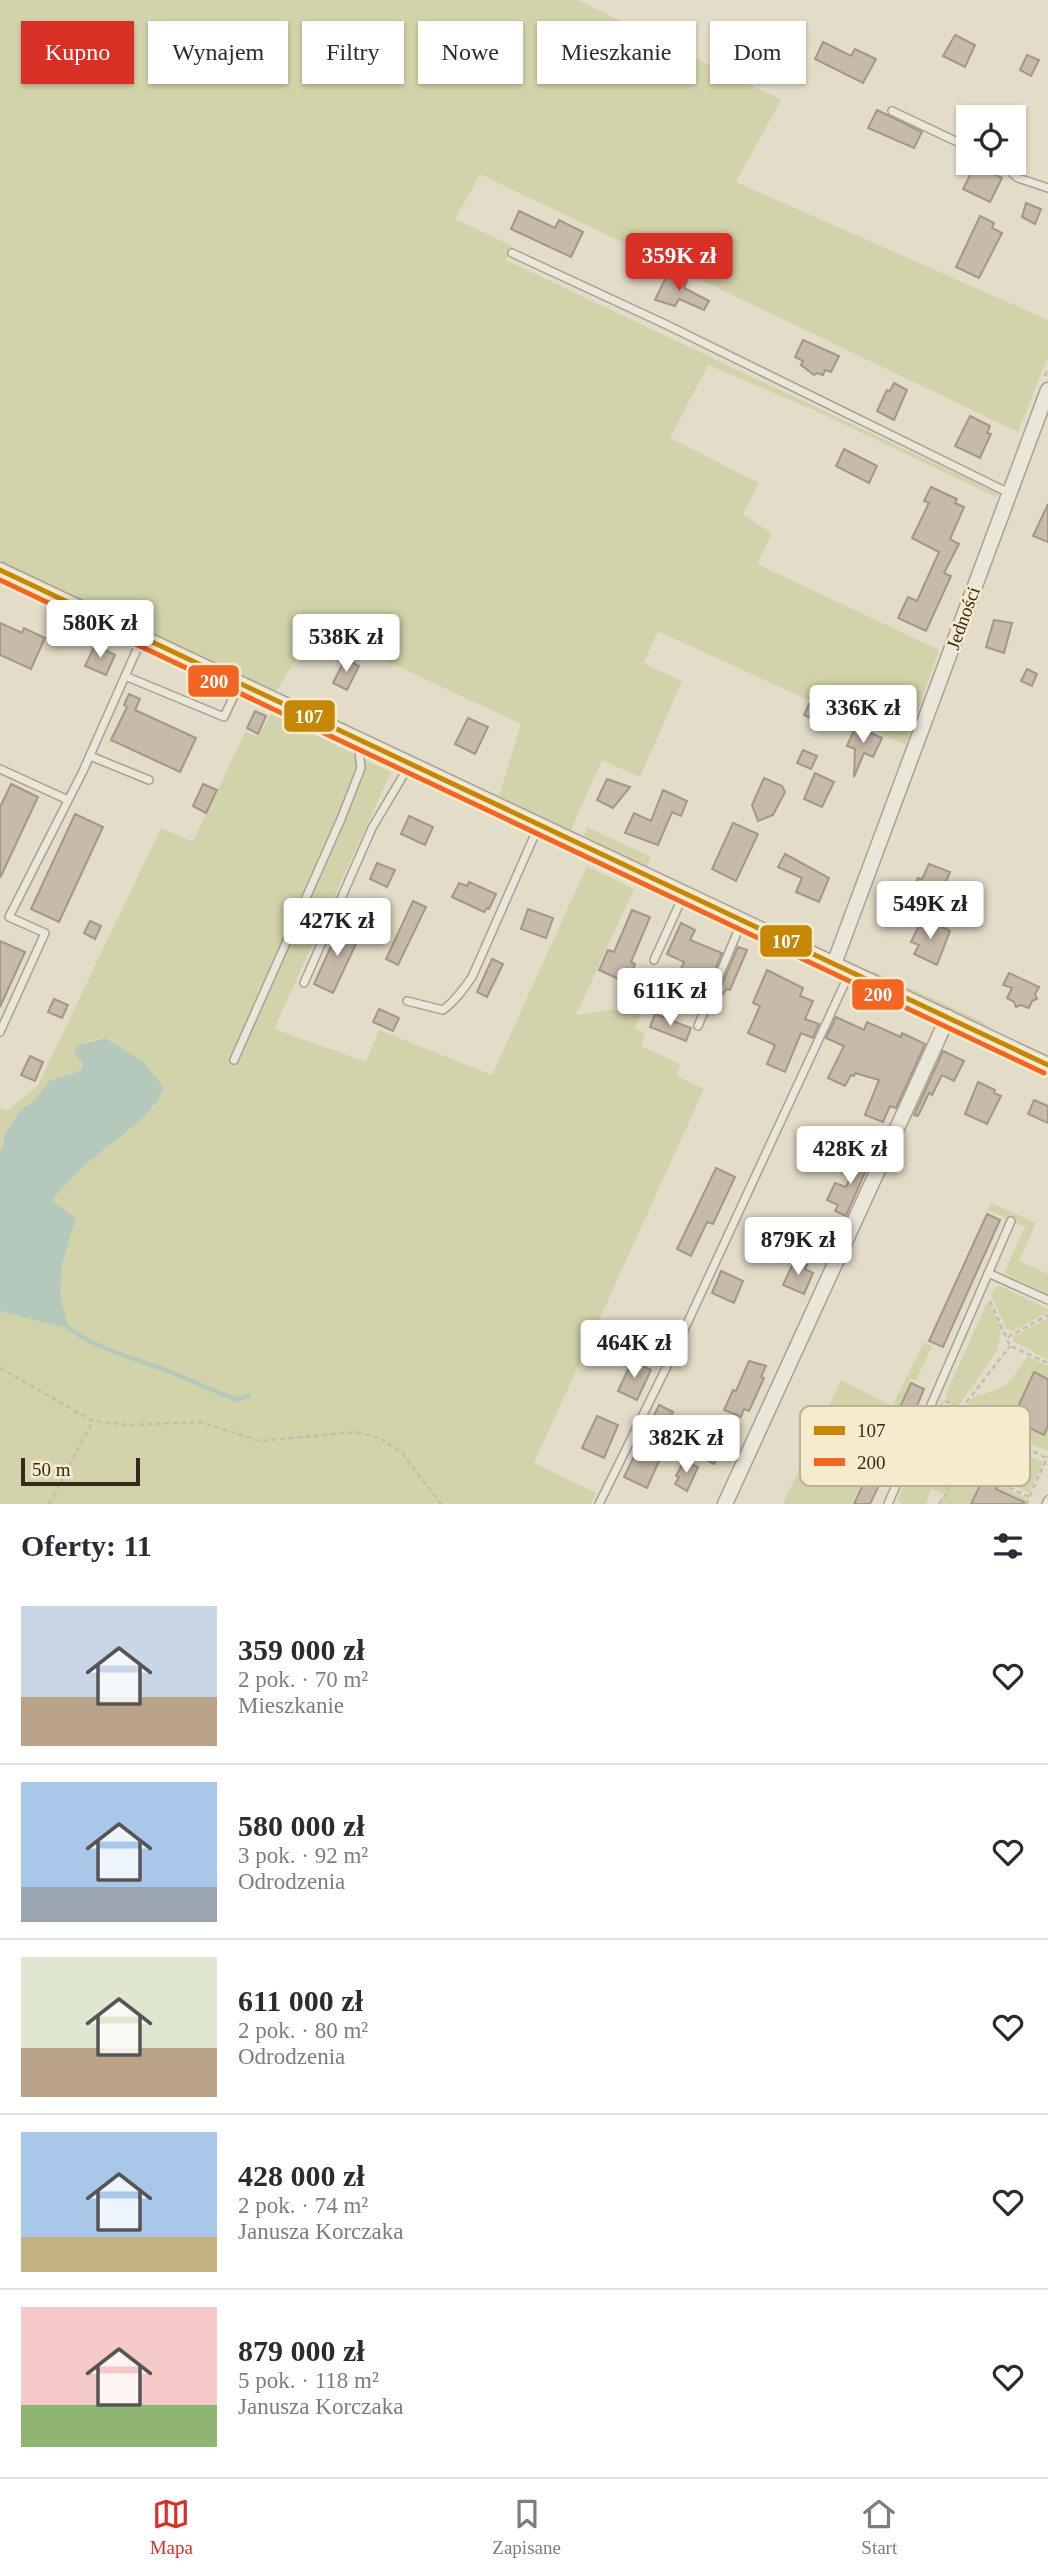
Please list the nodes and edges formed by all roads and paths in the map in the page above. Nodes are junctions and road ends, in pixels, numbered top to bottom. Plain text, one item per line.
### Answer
1 (892, 111) dead end
2 (956, 141) edge
3 (1014, 175) edge
4 (1048, 188) edge
5 (512, 253) dead end
6 (1048, 390) edge
7 (1009, 493) junction
8 (0, 570) edge
9 (142, 637) junction
10 (125, 676) junction
11 (240, 683) junction
12 (362, 740) junction
13 (90, 756) junction
14 (411, 764) junction
15 (0, 769) edge
16 (149, 780) dead end
17 (68, 800) junction
18 (539, 824) junction
19 (684, 893) junction
20 (0, 913) edge
21 (9, 917) junction
22 (742, 920) junction
23 (654, 960) dead end
24 (834, 964) junction
25 (850, 971) junction
26 (304, 983) dead end
27 (407, 1001) dead end
28 (948, 1017) junction
29 (698, 1026) dead end
30 (0, 1032) edge
31 (234, 1060) dead end
32 (1048, 1065) edge
33 (1012, 1221) dead end
34 (988, 1273) junction
35 (983, 1285) junction
36 (1048, 1300) edge
37 (1048, 1315) edge
38 (1008, 1337) junction
39 (1010, 1346) junction
40 (1048, 1363) edge
41 (0, 1368) edge
42 (935, 1397) junction
43 (931, 1406) edge
44 (957, 1406) edge
45 (964, 1406) edge
46 (93, 1421) junction
47 (1030, 1449) edge
48 (1048, 1457) edge
49 (895, 1486) edge
50 (949, 1486) edge
51 (1006, 1486) edge
52 (1029, 1497) junction
53 (49, 1504) edge
54 (441, 1504) edge
55 (599, 1504) edge
56 (725, 1504) edge
57 (887, 1504) edge
58 (939, 1504) edge
59 (1026, 1504) edge

1 - 2 lane
3 - 4 lane
5 - 7 lane
6 - 7 street, Jedności
7 - 24 street, Jedności
8 - 9 street
9 - 10 lane
9 - 11 street
10 - 11 lane
10 - 13 lane
11 - 12 street
12 - 14 street
12 - 31 lane
13 - 16 lane
13 - 17 lane
14 - 18 street
14 - 26 lane
15 - 17 lane
17 - 21 lane
18 - 19 street
18 - 27 lane
19 - 22 street
19 - 23 lane
20 - 21 lane
21 - 30 lane
22 - 24 street
22 - 29 lane
24 - 25 street
25 - 28 street
25 - 55 lane
28 - 32 street
28 - 56 street
33 - 34 lane
34 - 35 lane
34 - 36 lane
35 - 38 path
35 - 42 lane
37 - 38 path
38 - 39 path
39 - 40 path
39 - 45 path
41 - 46 path
42 - 43 lane
42 - 44 path
46 - 53 path
46 - 54 path
47 - 48 path
48 - 52 path
49 - 57 lane
50 - 58 path
51 - 52 path
52 - 59 path

